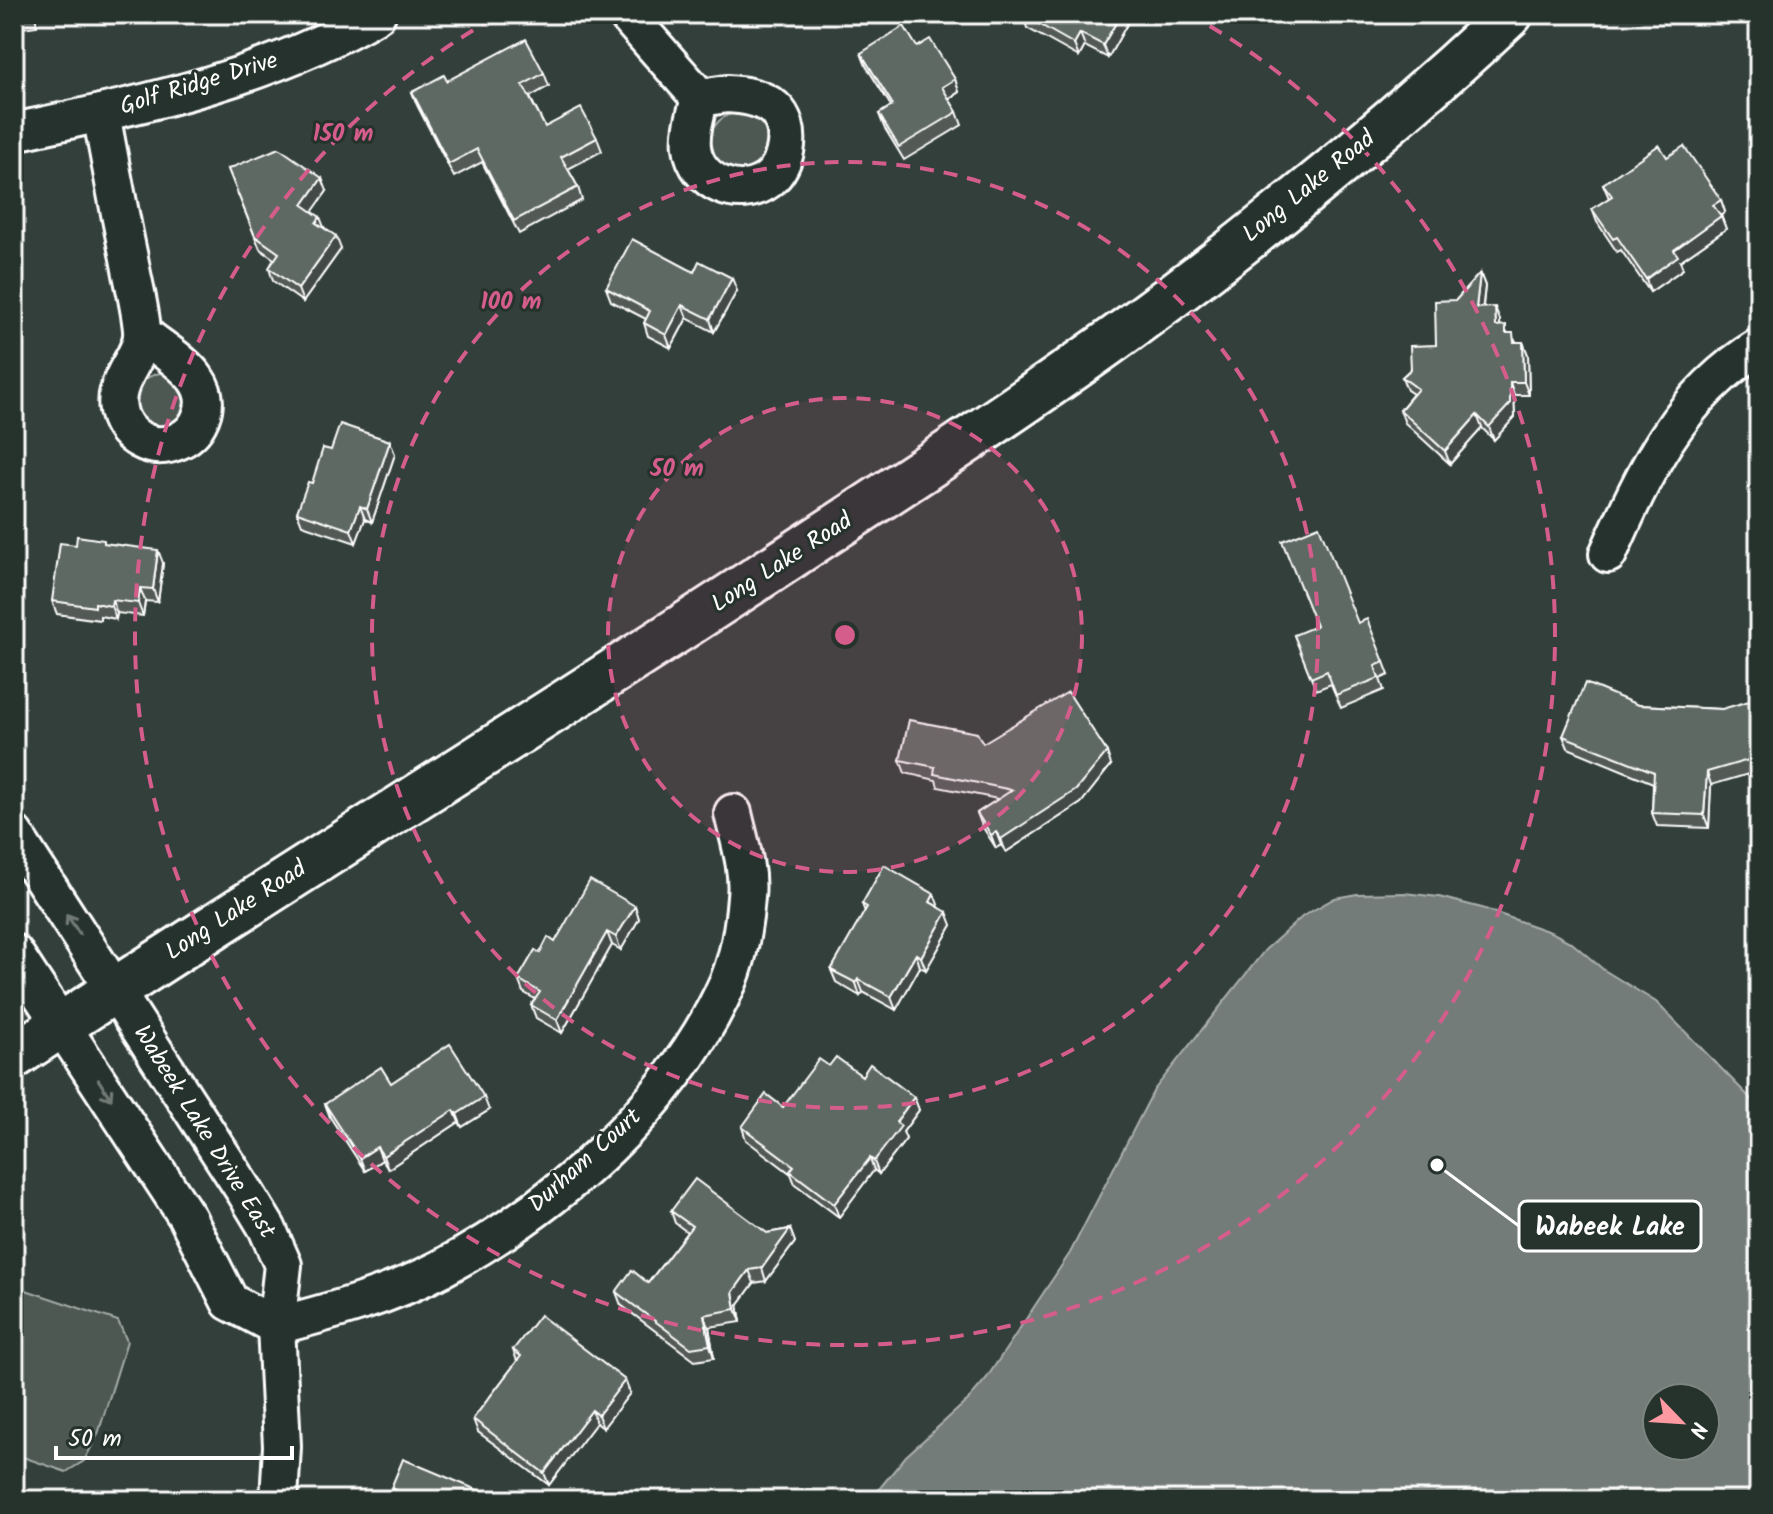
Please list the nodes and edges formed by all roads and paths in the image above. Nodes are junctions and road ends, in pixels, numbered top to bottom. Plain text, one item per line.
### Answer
1 (377, 14) edge
2 (626, 14) edge
3 (1510, 14) edge
4 (700, 98) dead end
5 (101, 113) junction
6 (14, 132) edge
7 (143, 334) dead end
8 (1759, 347) edge
9 (1608, 554) dead end
10 (733, 813) dead end
11 (14, 834) edge
12 (14, 953) edge
13 (115, 989) junction
14 (62, 1024) junction
15 (14, 1056) edge
16 (276, 1326) junction
17 (279, 1500) edge

1 - 5 street, Golf Ridge Drive
2 - 4 street
3 - 13 main road, Long Lake Road
5 - 6 street, Golf Ridge Drive
5 - 7 street
8 - 9 street
10 - 16 street, Durham Court
13 -> 11 street, Wabeek Lake Drive East
12 - 14 street
13 - 14 main road, Long Lake Road
13 - 16 street, Wabeek Lake Drive East
14 - 15 main road, Long Lake Road
14 -> 16 street
16 - 17 street, Wabeek Lake Drive East

